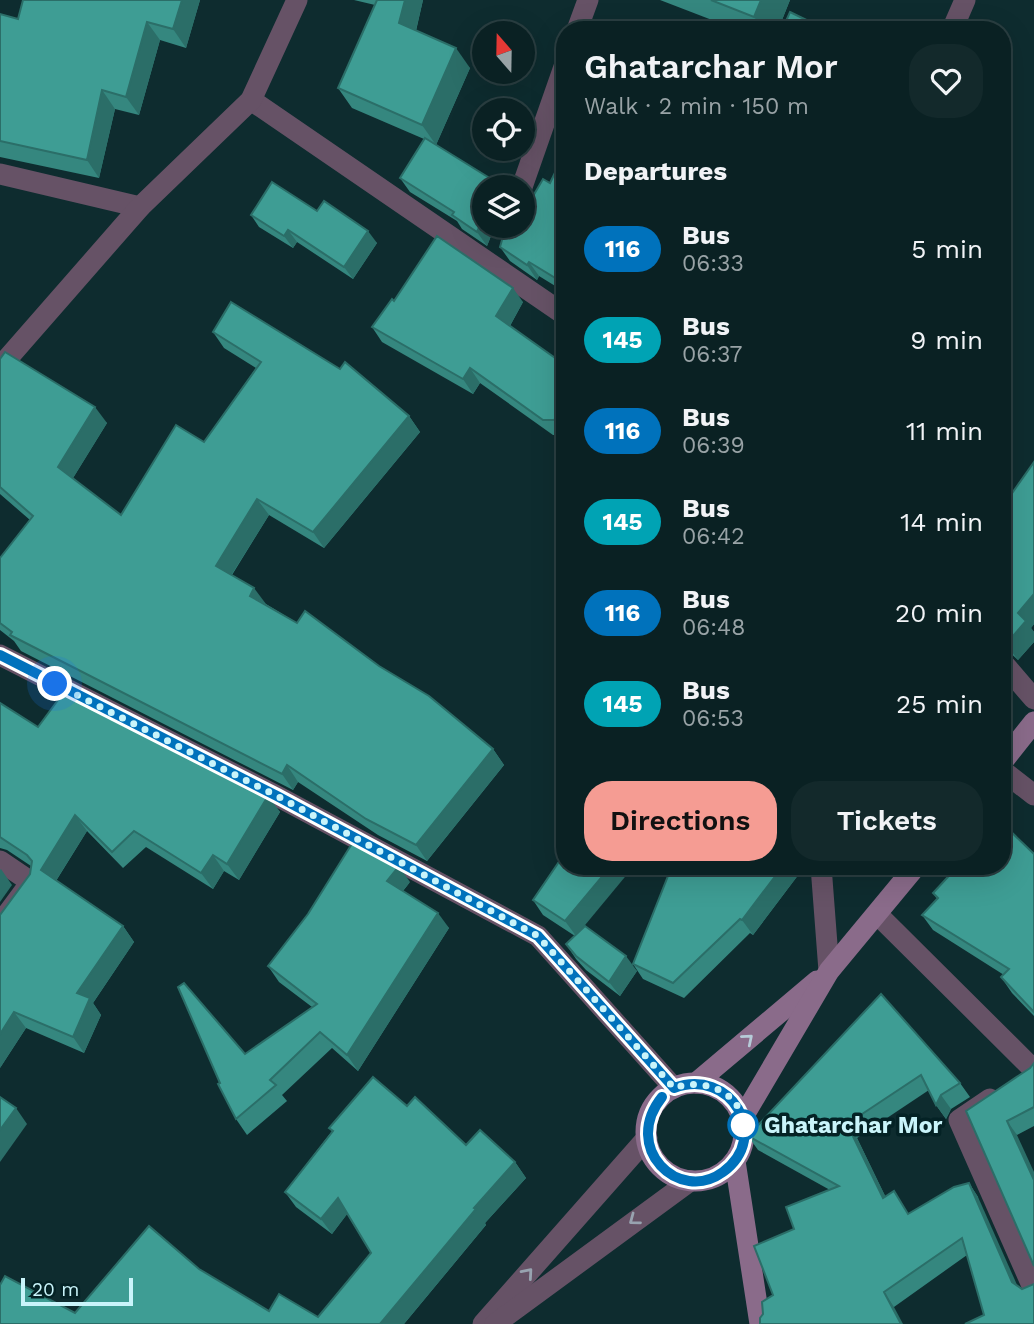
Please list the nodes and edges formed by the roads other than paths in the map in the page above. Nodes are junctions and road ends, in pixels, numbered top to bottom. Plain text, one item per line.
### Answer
1 (297, 0) edge
2 (588, 0) edge
3 (965, 0) edge
4 (580, 21) edge
5 (956, 21) edge
6 (556, 90) edge
7 (251, 100) junction
8 (0, 174) edge
9 (526, 175) edge
10 (140, 207) junction
11 (501, 246) edge
12 (494, 266) junction
13 (556, 309) edge
14 (0, 367) edge
15 (0, 655) edge
16 (1011, 672) edge
17 (1034, 699) edge
18 (1034, 722) edge
19 (1011, 751) edge
20 (1011, 777) edge
21 (1034, 795) edge
22 (0, 861) edge
23 (822, 875) edge
24 (909, 875) edge
25 (877, 914) junction
26 (0, 924) edge
27 (829, 971) junction
28 (1033, 1070) edge
29 (696, 1083) junction
30 (674, 1088) junction
31 (743, 1118) junction
32 (647, 1138) junction
33 (735, 1161) junction
34 (690, 1181) junction
35 (1034, 1290) edge
36 (483, 1324) edge
37 (495, 1324) edge
38 (760, 1324) edge

1 - 7 street
2 - 4 street
3 - 5 street
6 - 9 street
7 - 10 street
7 - 12 street
8 - 10 street
10 - 14 street
11 - 12 street
12 - 13 street
15 - 30 street
16 - 17 street
18 - 19 main road
20 - 21 street
22 - 26 street
23 - 27 street
24 - 25 main road
25 - 27 main road
25 - 28 street
29 -> 27 main road
27 - 31 main road
28 - 35 street
29 - 30 main road
29 - 31 main road
30 - 32 main road
31 - 33 main road
32 - 34 main road
36 -> 32 street
33 - 34 main road
33 - 38 main road
34 -> 37 street

